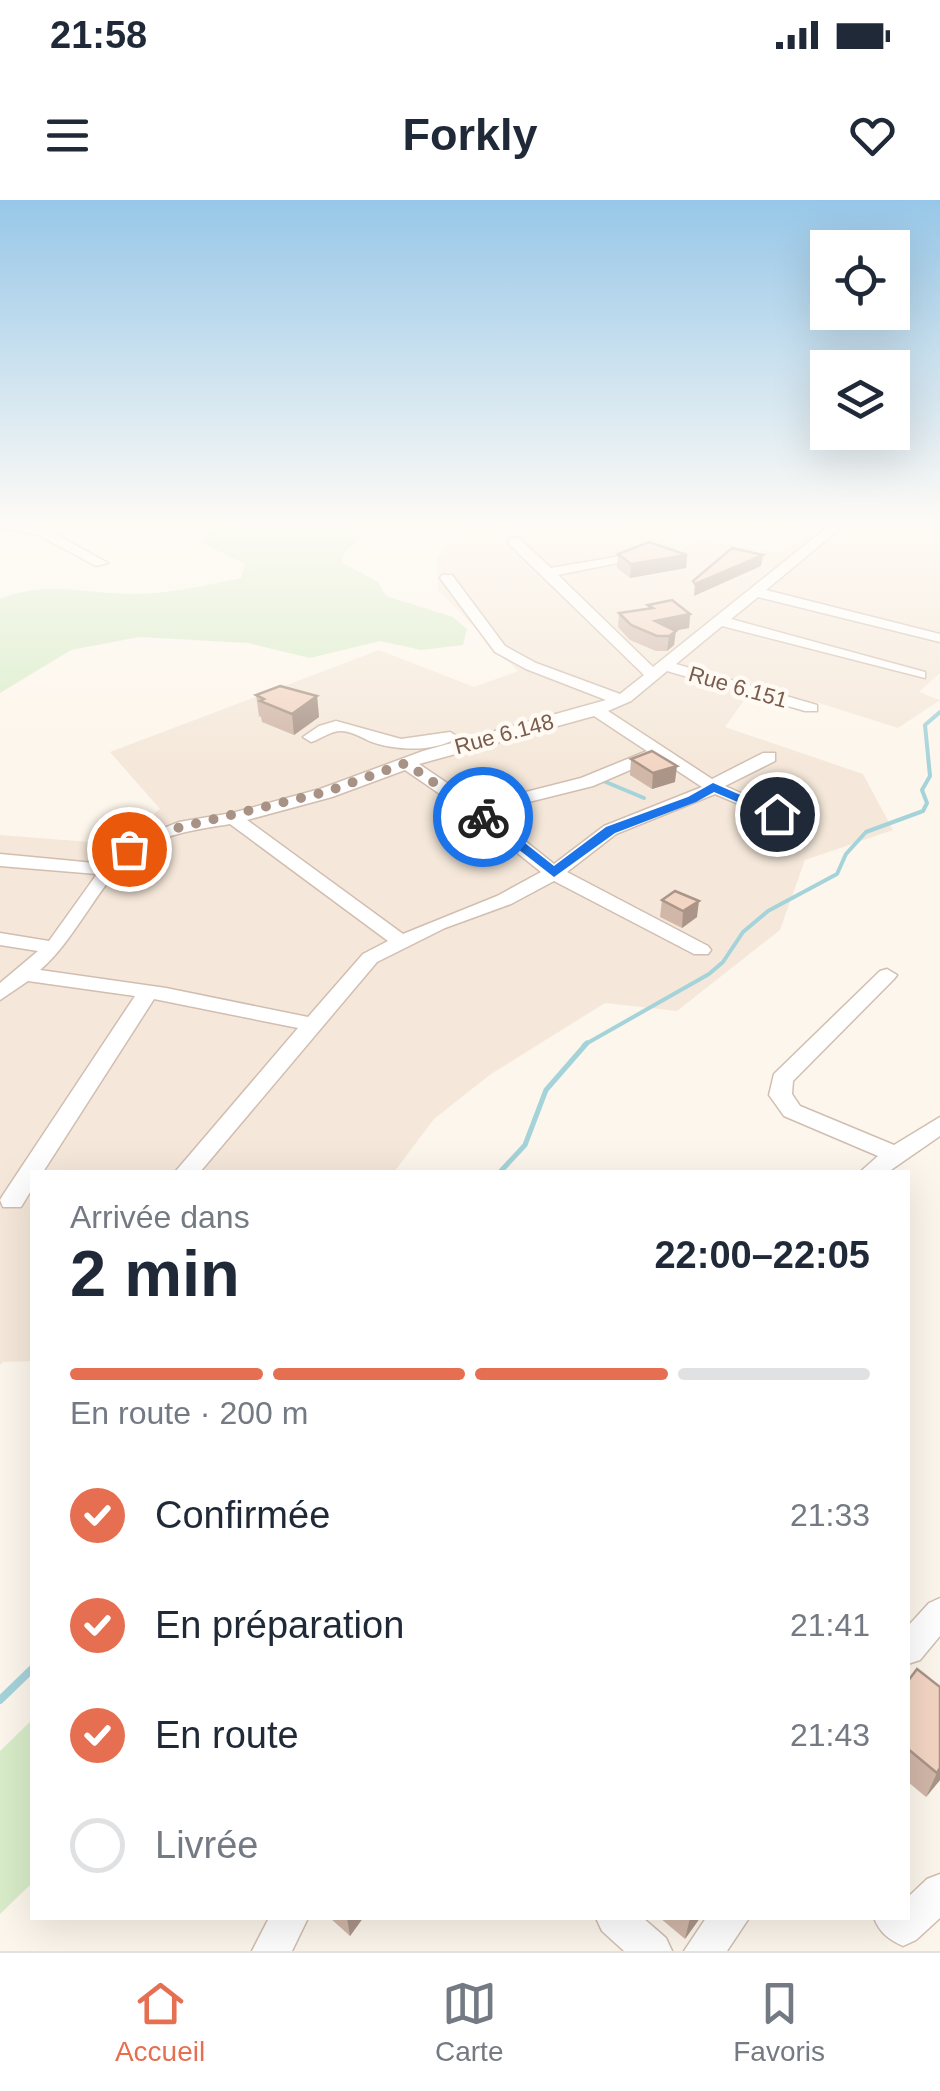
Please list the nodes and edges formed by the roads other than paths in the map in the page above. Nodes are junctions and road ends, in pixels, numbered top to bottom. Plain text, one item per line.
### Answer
1 (465, 602) edge
2 (578, 602) edge
3 (745, 602) edge
4 (796, 602) edge
5 (720, 621) junction
6 (940, 638) edge
7 (661, 671) junction
8 (920, 675) dead end
9 (621, 700) junction
10 (810, 708) dead end
11 (596, 710) junction
12 (527, 726) junction
13 (311, 737) dead end
14 (658, 753) junction
15 (769, 757) dead end
16 (406, 763) junction
17 (713, 787) junction
18 (475, 810) junction
19 (233, 818) junction
20 (806, 826) dead end
21 (0, 860) edge
22 (110, 870) junction
23 (554, 873) junction
24 (0, 939) edge
25 (400, 941) junction
26 (54, 948) junction
27 (701, 950) dead end
28 (23, 974) junction
29 (887, 974) dead end
30 (148, 992) junction
31 (0, 994) edge
32 (313, 1025) junction
33 (940, 1125) edge
34 (896, 1155) junction
35 (32, 1170) edge
36 (189, 1170) edge
37 (875, 1170) edge
38 (30, 1172) edge
39 (12, 1200) dead end
40 (940, 1613) edge
41 (910, 1648) edge
42 (940, 1892) edge
43 (288, 1920) edge
44 (617, 1920) edge
45 (728, 1920) edge
46 (894, 1920) edge
47 (270, 1951) edge
48 (652, 1951) edge
49 (702, 1951) edge

1 - 9 street
2 - 7 street
3 - 5 street, Rue 6.148
4 - 6 street
5 - 7 street, Rue 6.148
5 - 8 street
7 - 9 street, Rue 6.148
7 - 10 street, Rue 6.151
9 - 11 street, Rue 6.148
11 - 12 street, Rue 6.148
11 - 14 street
12 - 13 street
12 - 16 street, Rue 6.148
14 - 17 street
14 - 18 street
15 - 17 street
16 - 18 street
16 - 19 street, Rue 6.148
17 - 20 street
17 - 23 street
18 - 23 street
19 - 22 street, Rue 6.148
19 - 25 street
21 - 22 street
22 - 26 street, Rue 6.148
23 - 25 street
23 - 27 street
24 - 26 street
25 - 32 street
26 - 28 street, Rue 6.148
28 - 30 street
28 - 31 street, Rue 6.148
29 - 34 street
30 - 32 street
30 - 35 street
32 - 36 street
33 - 34 street
34 - 37 street
38 - 39 street
40 - 41 street
42 - 46 street
43 - 47 street
44 - 48 street
45 - 49 street

